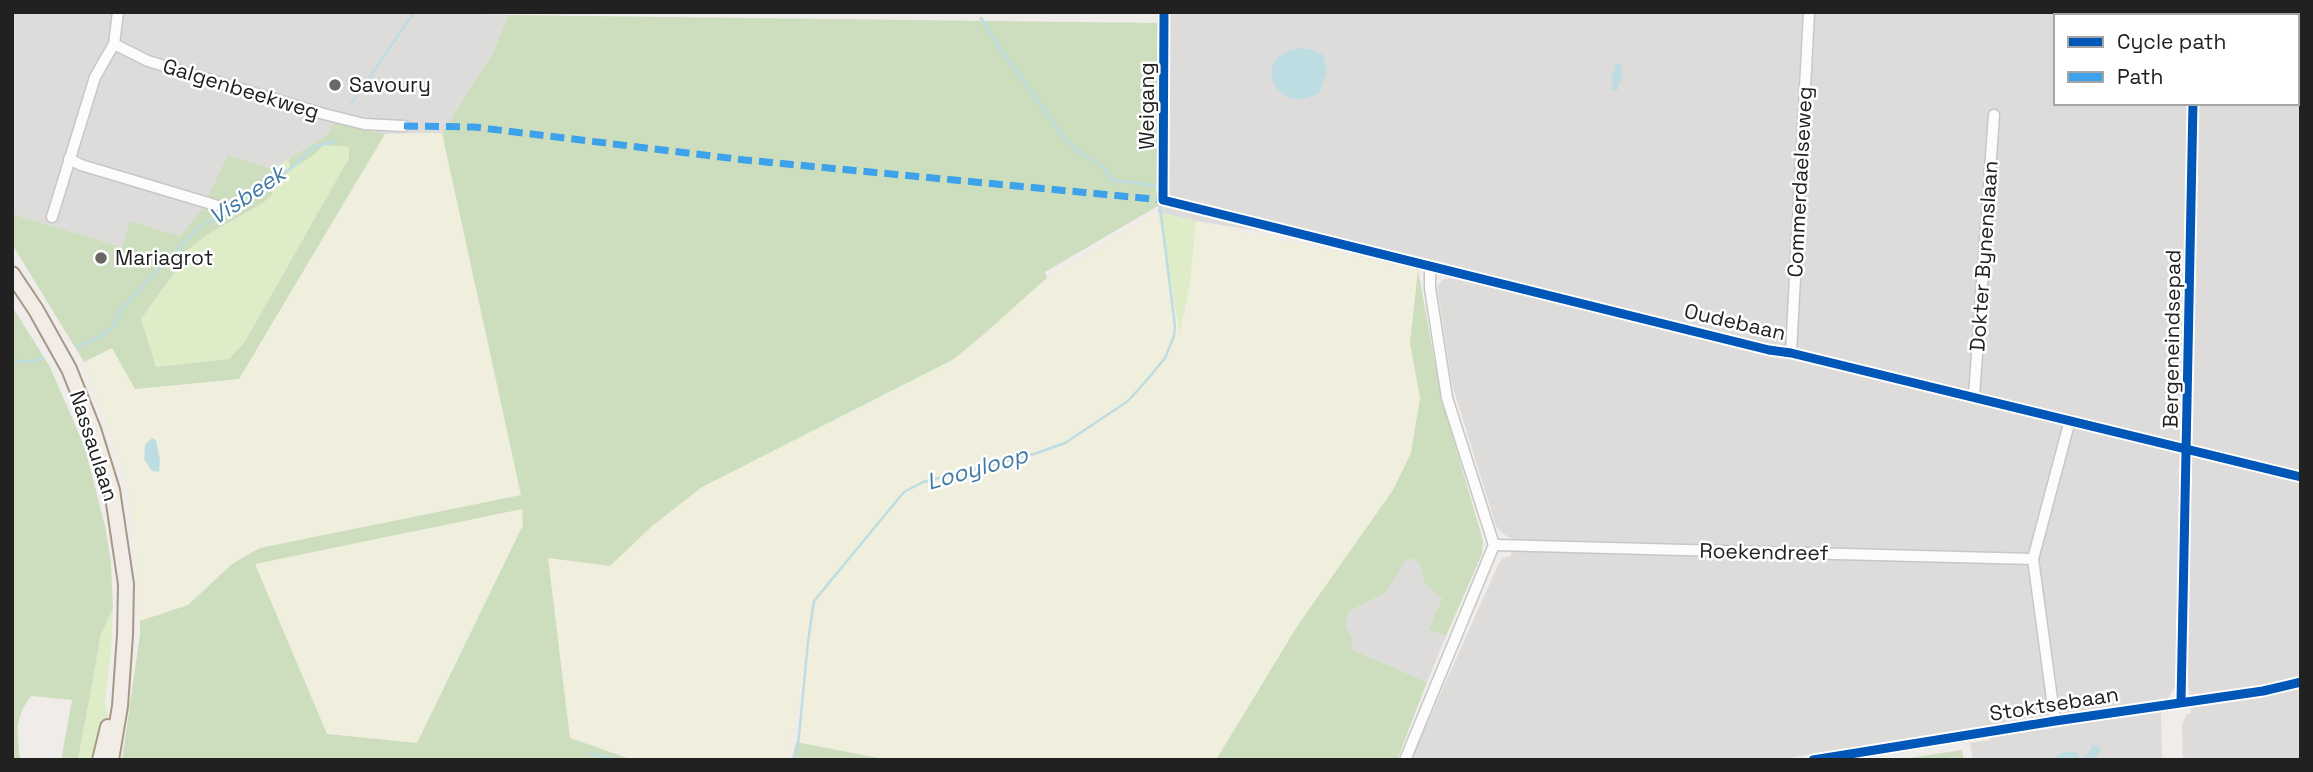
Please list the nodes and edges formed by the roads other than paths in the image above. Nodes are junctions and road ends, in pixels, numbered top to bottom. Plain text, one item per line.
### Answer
1 (118, 12) edge
2 (1164, 12) edge
3 (1808, 12) edge
4 (2215, 12) edge
5 (2301, 13) edge
6 (114, 44) junction
7 (2193, 105) edge
8 (1994, 115) dead end
9 (404, 126) dead end
10 (69, 159) junction
11 (1163, 200) joint
12 (215, 205) dead end
13 (52, 217) dead end
14 (1430, 266) junction
15 (12, 274) edge
16 (1791, 353) junction
17 (1974, 396) junction
18 (2070, 420) junction
19 (2187, 449) junction
20 (2301, 477) edge
21 (1494, 545) junction
22 (2033, 559) junction
23 (121, 675) junction
24 (2301, 682) edge
25 (2181, 702) junction
26 (2055, 721) junction
27 (100, 760) edge
28 (111, 760) edge
29 (1405, 760) edge
30 (1813, 760) edge

1 - 6 street
2 - 11 street, Weigang
3 - 16 street, Commerdaelseweg
4 - 5 main road
6 - 9 street, Galgenbeekweg
6 - 10 street
7 - 19 street, Bergeneindsepad
8 - 17 street, Dokter Bynenslaan
10 - 12 street
10 - 13 street
11 - 14 street, Oudebaan
14 - 16 street, Oudebaan
14 - 21 street
15 - 23 main road, Nassaulaan
16 - 17 street, Oudebaan
17 - 18 street, Oudebaan
18 - 19 street, Oudebaan
18 - 22 street
19 - 20 street, Oudebaan
19 - 25 street, Bergeneindsepad
21 - 22 street, Roekendreef
21 - 29 street
22 - 26 street
23 - 27 main road, Nassaulaan
23 - 28 main road, Nassaulaan
24 - 25 street, Stoktsebaan
25 - 26 street, Stoktsebaan
26 - 30 street, Stoktsebaan

